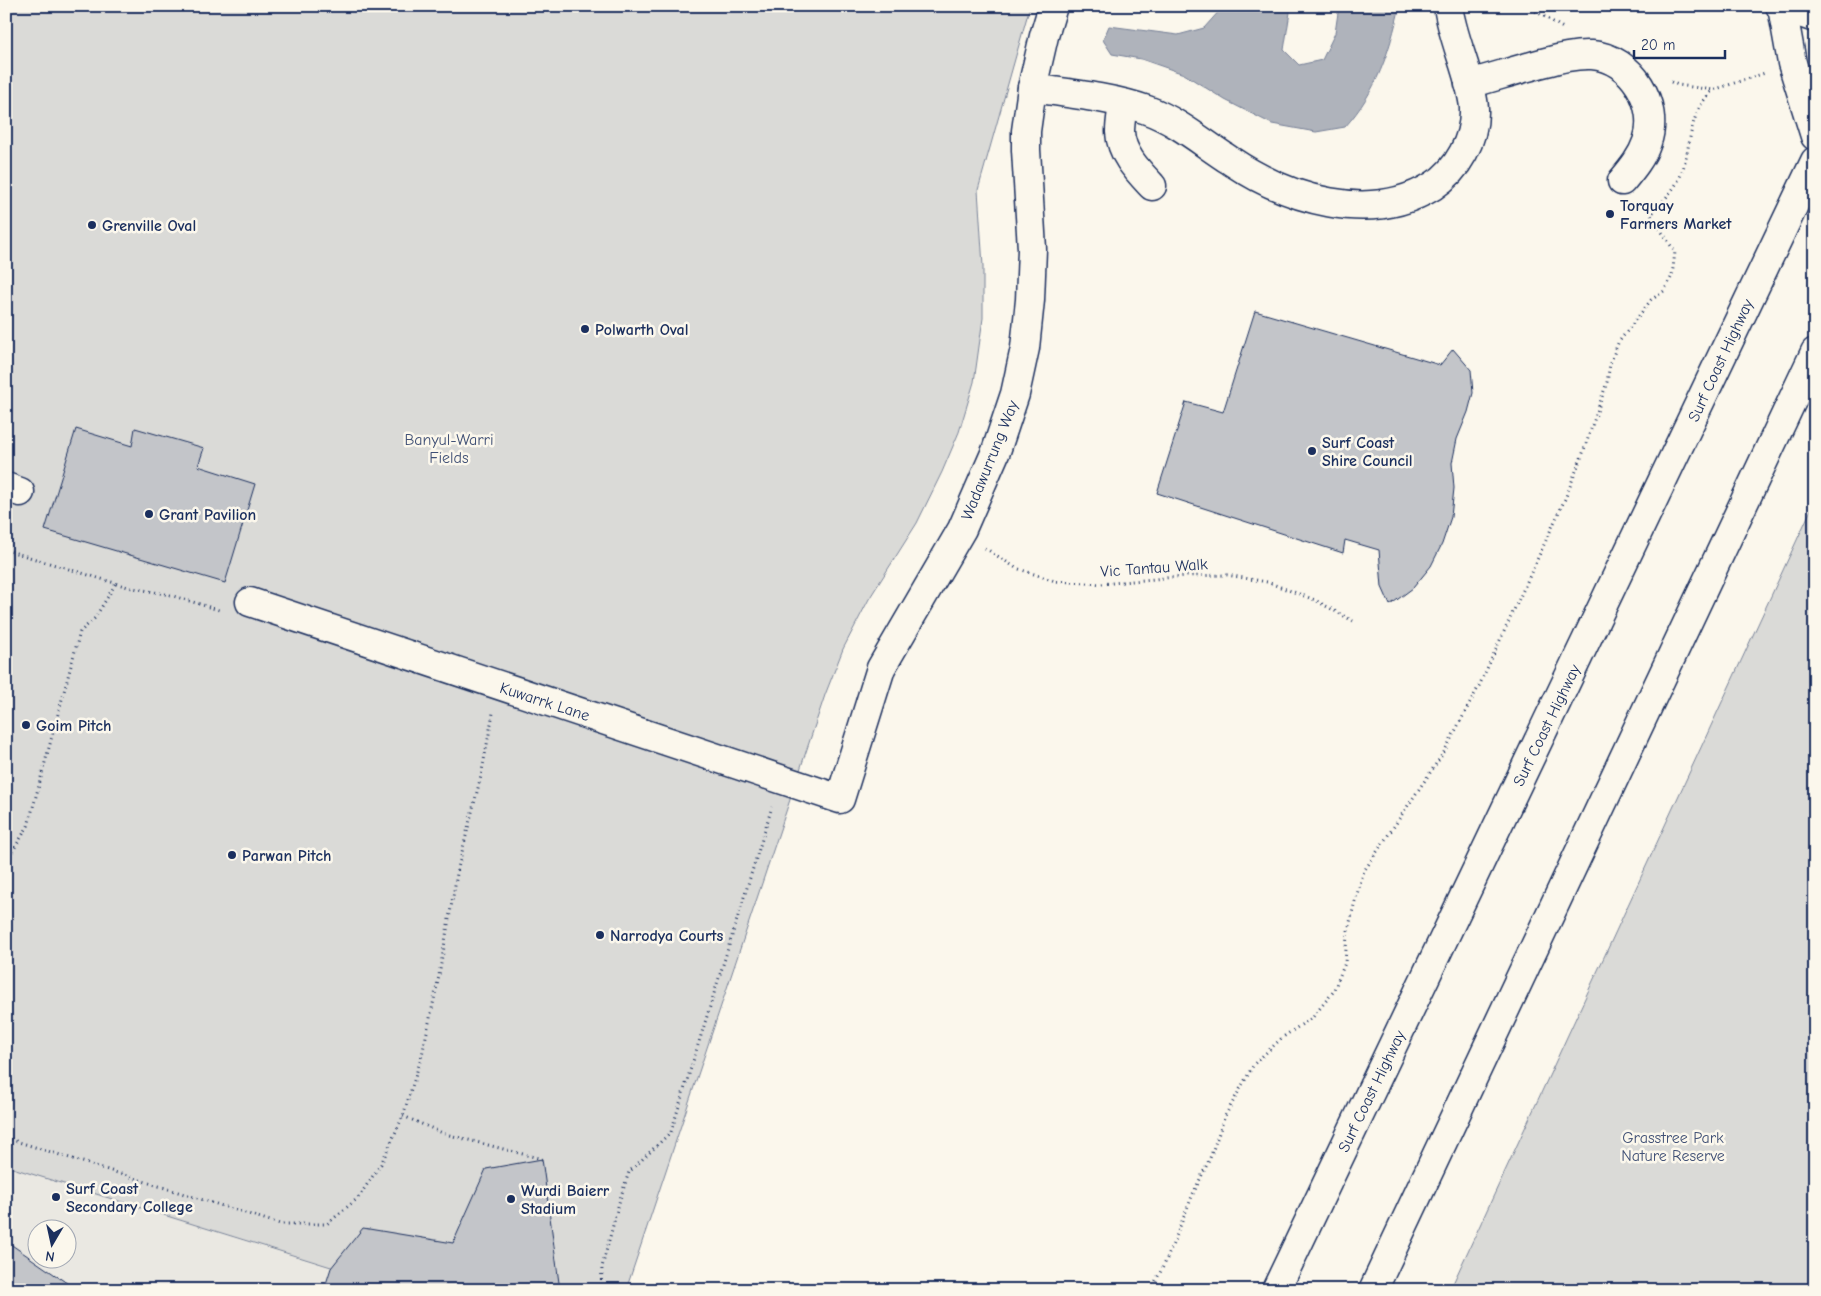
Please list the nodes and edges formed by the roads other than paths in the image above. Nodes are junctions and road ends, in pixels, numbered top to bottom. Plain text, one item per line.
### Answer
1 (1053, 6) edge
2 (1781, 7) edge
3 (1450, 8) edge
4 (1815, 18) edge
5 (1469, 84) junction
6 (1032, 88) junction
7 (1123, 104) junction
8 (1815, 136) edge
9 (1815, 161) edge
10 (1622, 181) dead end
11 (1152, 186) dead end
12 (1815, 352) edge
13 (250, 602) dead end
14 (840, 800) joint
15 (1276, 1290) edge
16 (1373, 1290) edge

1 - 6 main road, Wadawurrung Way
2 - 4 main road
2 - 8 main road
3 - 5 main road
5 - 7 main road
5 - 10 main road
6 - 7 main road
6 - 14 main road, Wadawurrung Way
7 - 11 main road
9 - 15 main road, Surf Coast Highway
12 - 16 main road
13 - 14 main road, Kuwarrk Lane

